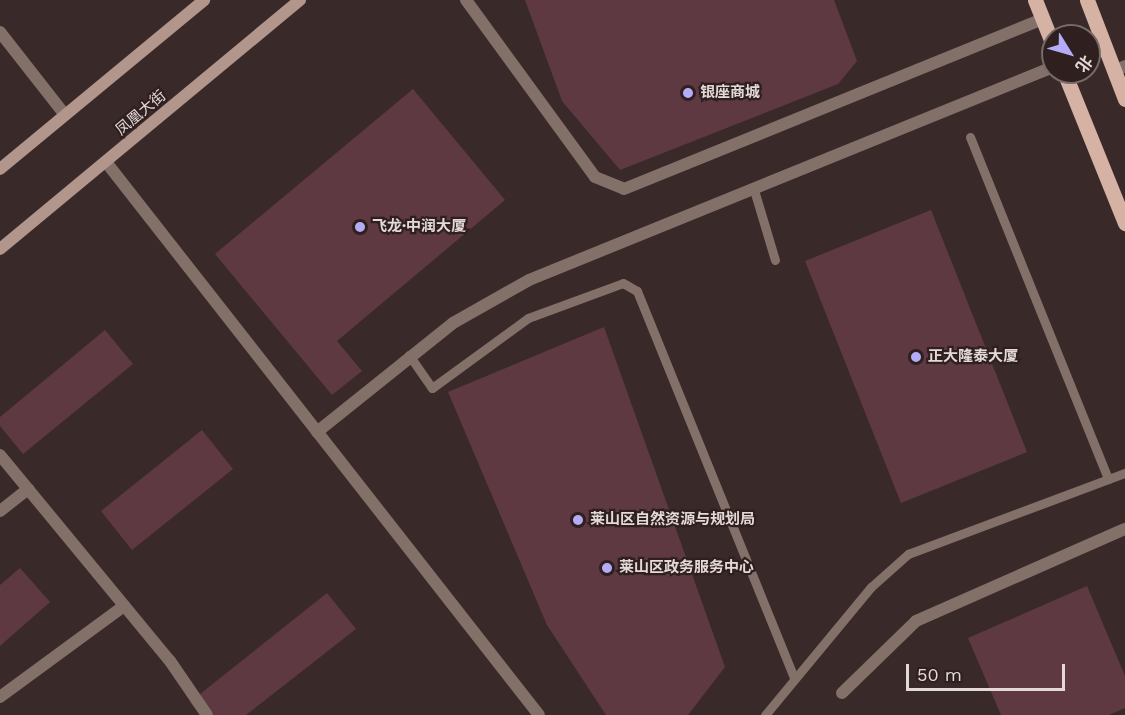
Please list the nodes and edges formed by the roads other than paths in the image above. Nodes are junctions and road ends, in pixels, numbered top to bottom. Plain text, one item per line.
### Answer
1 (204, 0) edge
2 (300, 0) edge
3 (466, 0) edge
4 (1035, 0) edge
5 (1087, 0) edge
6 (1042, 19) junction
7 (1044, 24) edge
8 (0, 32) edge
9 (1119, 68) edge
10 (1041, 72) edge
11 (1069, 84) edge
12 (1125, 99) edge
13 (65, 115) junction
14 (970, 137) dead end
15 (106, 162) junction
16 (0, 169) edge
17 (754, 190) junction
18 (1125, 223) edge
19 (0, 249) edge
20 (775, 260) dead end
21 (409, 355) junction
22 (317, 432) junction
23 (0, 455) edge
24 (1125, 473) edge
25 (1108, 479) junction
26 (28, 489) junction
27 (0, 511) edge
28 (1125, 529) edge
29 (124, 606) junction
30 (794, 677) junction
31 (842, 693) dead end
32 (0, 698) edge
33 (207, 715) edge
34 (538, 715) edge
35 (765, 715) edge

1 - 13 main road
2 - 15 main road, 凤凰大街
3 - 6 street
4 - 6 main road
5 - 9 main road
6 - 7 main road
8 - 13 street
9 - 12 main road
10 - 17 street
11 - 18 main road
13 - 16 main road
14 - 25 lane
15 - 19 main road, 凤凰大街
15 - 22 street
17 - 20 lane
17 - 21 street
21 - 22 street
21 - 30 lane
22 - 34 street
23 - 26 street
24 - 25 lane
25 - 30 lane
26 - 27 street
26 - 29 street
28 - 31 street
29 - 32 street
29 - 33 street
30 - 35 lane

